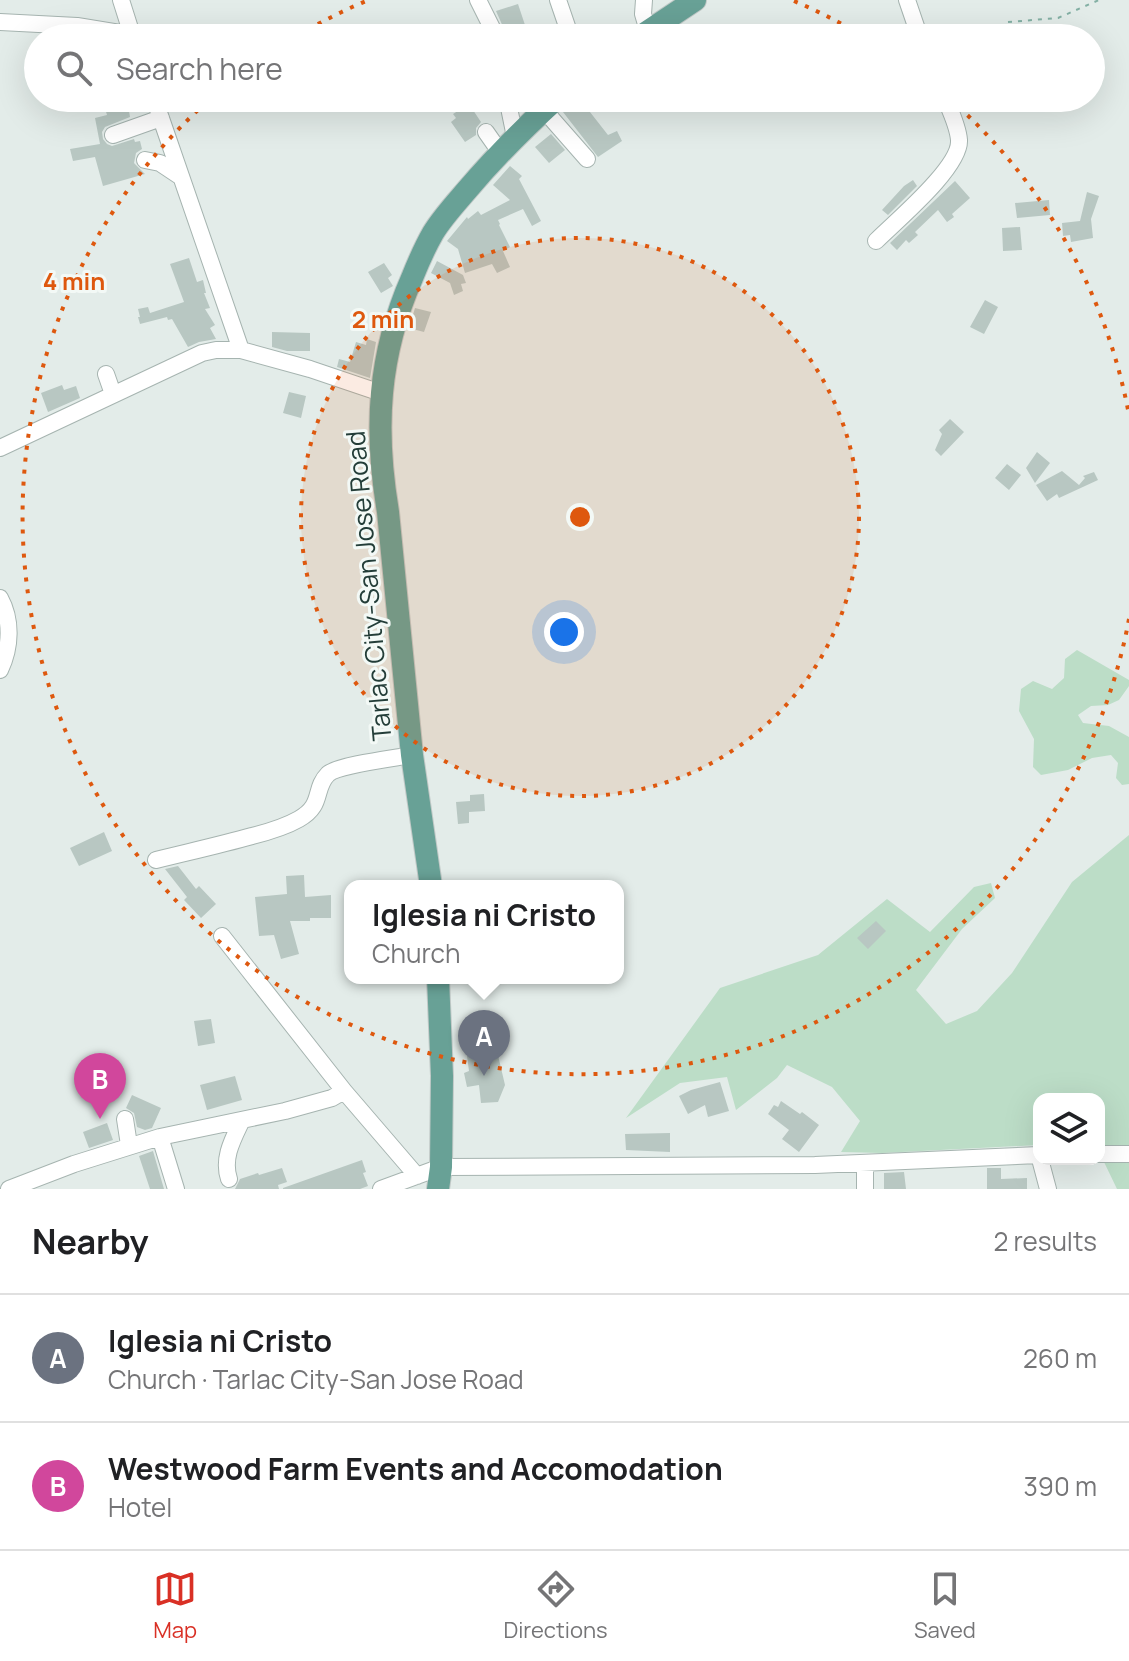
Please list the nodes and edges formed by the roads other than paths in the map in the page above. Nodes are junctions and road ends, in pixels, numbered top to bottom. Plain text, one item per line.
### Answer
1 (121, 0) edge
2 (478, 0) edge
3 (558, 0) edge
4 (644, 0) edge
5 (695, 0) edge
6 (907, 0) edge
7 (0, 22) edge
8 (38, 24) edge
9 (128, 24) edge
10 (490, 24) edge
11 (566, 24) edge
12 (643, 24) edge
13 (659, 24) edge
14 (915, 24) edge
15 (159, 112) edge
16 (507, 112) edge
17 (542, 112) edge
18 (555, 112) edge
19 (950, 112) edge
20 (161, 118) junction
21 (486, 132) dead end
22 (113, 135) dead end
23 (508, 145) junction
24 (587, 159) dead end
25 (145, 160) dead end
26 (181, 177) junction
27 (876, 241) dead end
28 (241, 350) junction
29 (106, 374) dead end
30 (381, 393) junction
31 (113, 394) junction
32 (3, 442) edge
33 (0, 598) edge
34 (0, 670) edge
35 (412, 755) junction
36 (156, 860) dead end
37 (430, 880) edge
38 (222, 936) dead end
39 (438, 984) edge
40 (344, 1091) junction
41 (125, 1119) dead end
42 (242, 1120) junction
43 (160, 1137) junction
44 (129, 1145) junction
45 (1105, 1154) edge
46 (1129, 1154) edge
47 (1033, 1156) edge
48 (865, 1163) junction
49 (1041, 1165) edge
50 (417, 1176) junction
51 (439, 1178) edge
52 (229, 1179) dead end
53 (33, 1185) edge
54 (9, 1189) edge
55 (176, 1189) edge
56 (381, 1189) edge
57 (865, 1189) edge
58 (1048, 1189) edge

1 - 9 street
2 - 10 street
3 - 11 street
4 - 12 street
5 - 13 main road
6 - 14 street
7 - 8 street
15 - 20 street
16 - 23 street
17 - 23 main road, Tarlac City-San Jose Road
18 - 24 street
19 - 27 street
20 - 22 street
20 - 26 street
21 - 23 street
23 - 30 main road, Tarlac City-San Jose Road
25 - 26 street
26 - 28 street
28 - 30 street
28 - 31 street
29 - 31 street
30 - 35 main road, Tarlac City-San Jose Road
31 - 32 street
33 - 34 street
35 - 36 street
35 - 37 main road, Tarlac City-San Jose Road
38 - 40 street
39 - 51 main road
40 - 42 street
40 - 50 street
41 - 44 street
42 - 43 street
42 - 52 street
43 - 44 street
43 - 55 street
44 - 53 street
45 - 46 street
47 - 48 street
48 - 51 street
48 - 57 street
49 - 58 street
50 - 51 street
50 - 56 street
53 - 54 street

